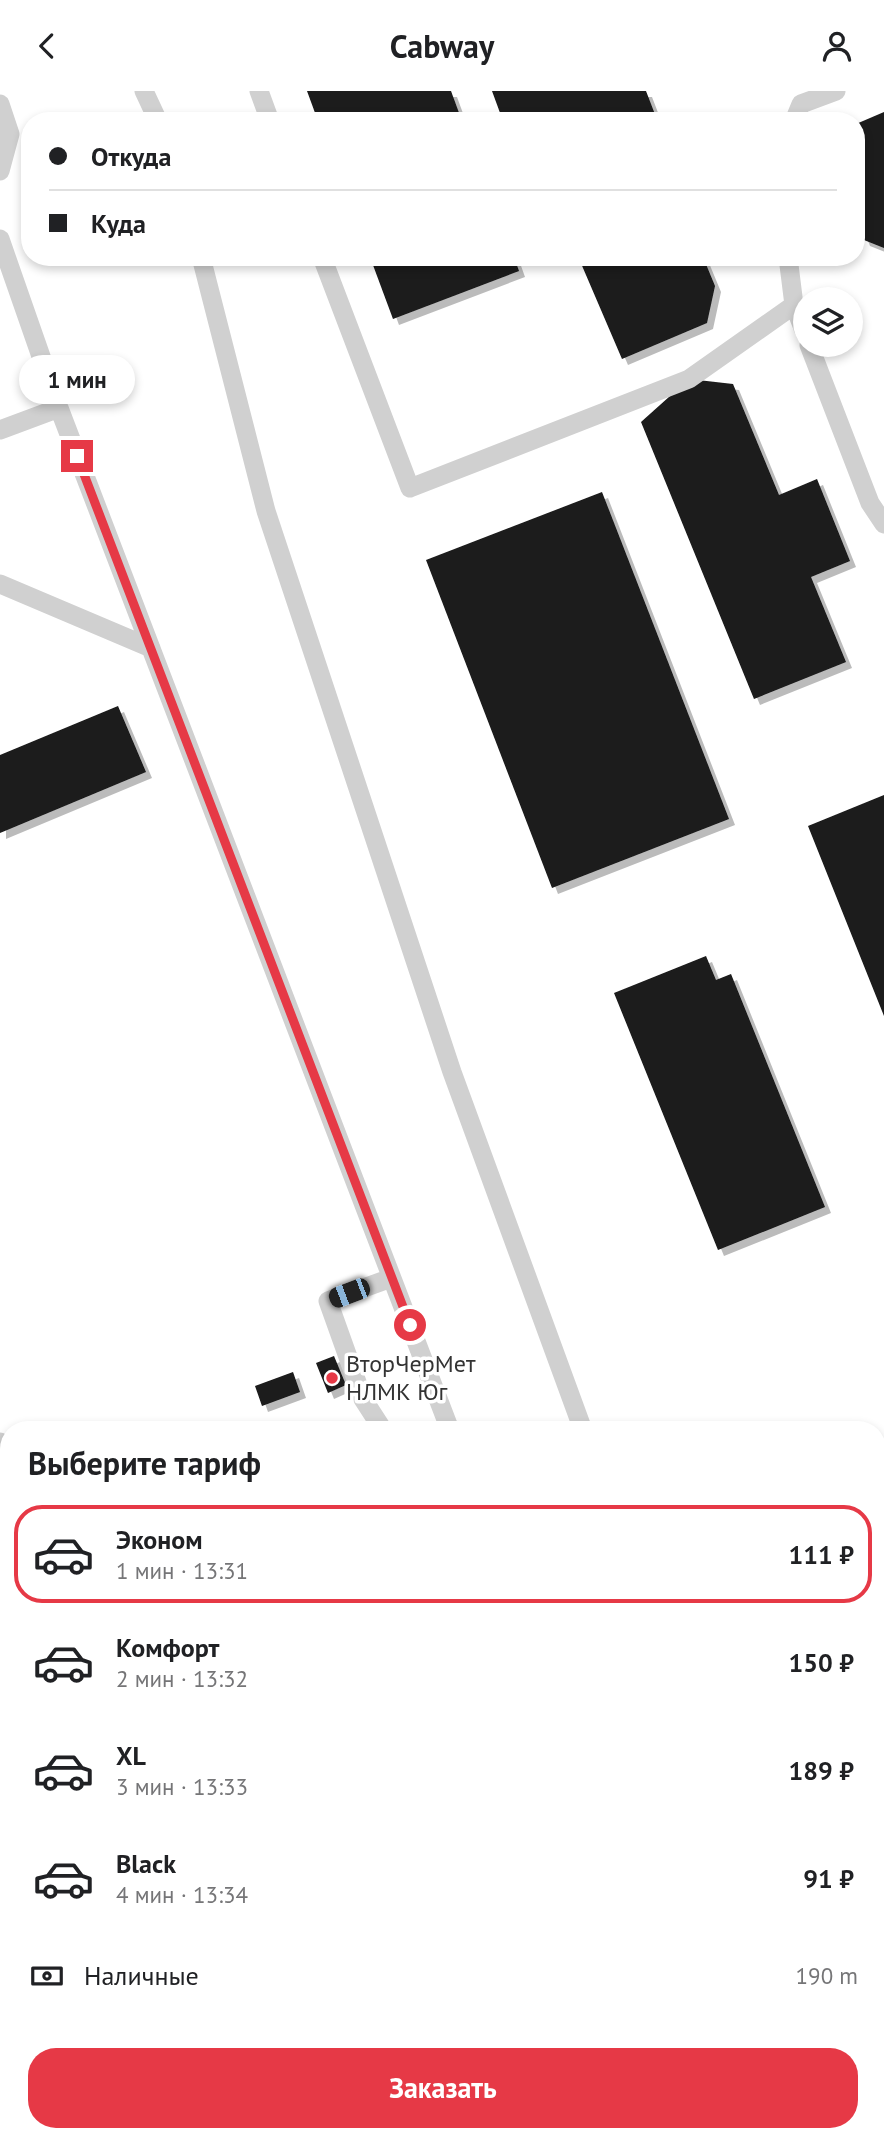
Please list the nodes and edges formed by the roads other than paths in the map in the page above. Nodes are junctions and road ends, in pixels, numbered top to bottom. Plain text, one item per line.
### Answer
1 (144, 91) edge
2 (259, 91) edge
3 (836, 91) edge
4 (0, 104) edge
5 (797, 105) edge
6 (154, 112) edge
7 (267, 112) edge
8 (0, 171) edge
9 (0, 239) edge
10 (203, 266) edge
11 (325, 266) edge
12 (789, 266) edge
13 (793, 297) edge
14 (793, 306) edge
15 (814, 357) edge
16 (59, 408) junction
17 (0, 430) edge
18 (884, 524) edge
19 (0, 585) edge
20 (151, 648) junction
21 (391, 1278) junction
22 (377, 1421) edge
23 (447, 1421) edge
24 (580, 1421) edge

1 - 6 lane
2 - 7 lane
3 - 5 lane
4 - 8 lane
9 - 16 lane
10 - 24 lane
11 - 14 lane
12 - 13 lane
15 - 18 lane
16 - 17 lane
16 - 20 lane
19 - 20 lane
20 - 21 lane
21 - 22 lane
21 - 23 lane

